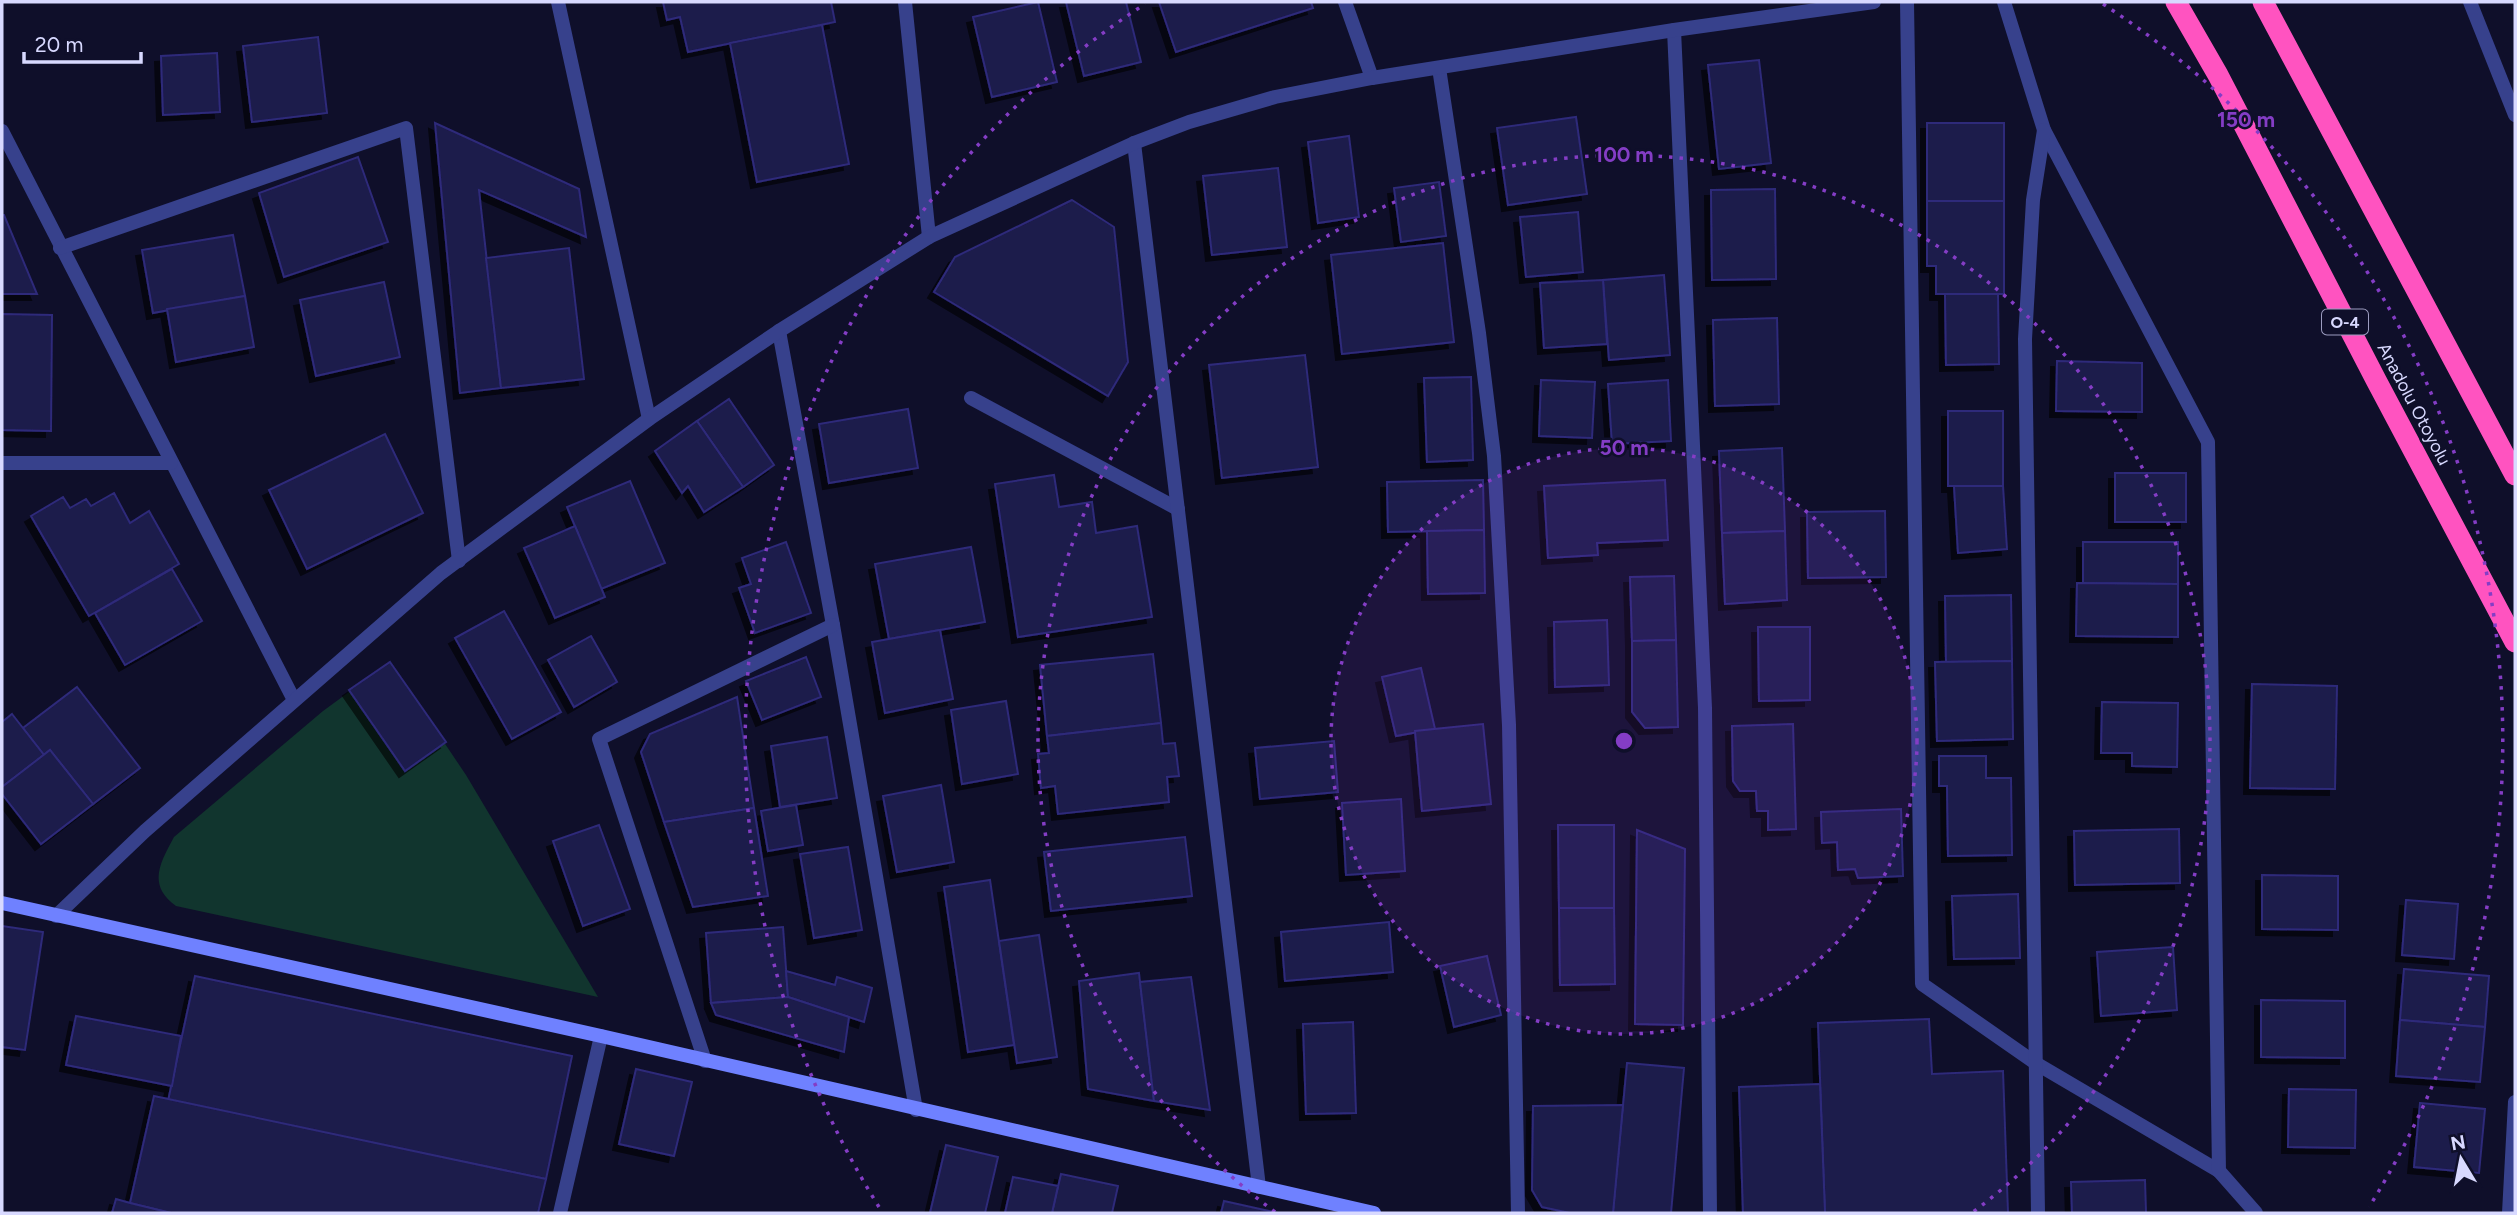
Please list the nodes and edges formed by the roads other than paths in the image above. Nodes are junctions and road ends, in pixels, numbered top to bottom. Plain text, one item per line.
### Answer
1 (558, 2) edge
2 (905, 2) edge
3 (1345, 2) edge
4 (1874, 2) edge
5 (1907, 2) edge
6 (2004, 2) edge
7 (2176, 2) edge
8 (2263, 2) edge
9 (2470, 2) edge
10 (1674, 30) junction
11 (1439, 68) junction
12 (1372, 78) junction
13 (2515, 115) edge
14 (2044, 130) junction
15 (2, 131) edge
16 (1134, 143) junction
17 (929, 237) junction
18 (60, 247) junction
19 (779, 331) junction
20 (971, 398) dead end
21 (649, 419) junction
22 (2, 463) edge
23 (171, 463) junction
24 (2515, 475) edge
25 (1178, 509) junction
26 (459, 561) junction
27 (833, 625) junction
28 (2515, 642) edge
29 (294, 700) junction
30 (2, 903) edge
31 (56, 916) junction
32 (601, 1036) junction
33 (705, 1061) junction
34 (2037, 1064) junction
35 (2515, 1102) edge
36 (916, 1110) junction
37 (2219, 1171) junction
38 (1259, 1187) junction
39 (560, 1213) edge
40 (1374, 1213) edge
41 (1518, 1213) edge
42 (1710, 1213) edge
43 (2038, 1213) edge
44 (2256, 1213) edge
45 (2509, 1213) edge

1 - 21 street
2 - 17 street
3 - 12 street
4 - 10 street
5 - 34 street
6 - 14 street
7 - 28 highway, Anadolu Otoyolu / O-4
8 - 24 highway
9 - 13 street
10 - 11 street
10 - 42 street
11 - 12 street
11 - 41 street
12 - 16 street
14 - 34 street
14 - 37 street
15 - 18 street
16 - 17 street
16 - 25 street
17 - 19 street
18 - 23 street
18 - 26 street
19 - 21 street
19 - 27 street
20 - 25 street
21 - 26 street
22 - 23 street
23 - 29 street
25 - 38 street
26 - 29 street
27 - 33 street
27 - 36 street
29 - 31 street
30 - 31 main road
31 - 32 main road
32 - 33 main road
32 - 39 street
33 - 36 main road
34 - 37 street
34 - 43 street
35 - 45 street
36 - 38 main road
37 - 44 street
38 - 40 main road

